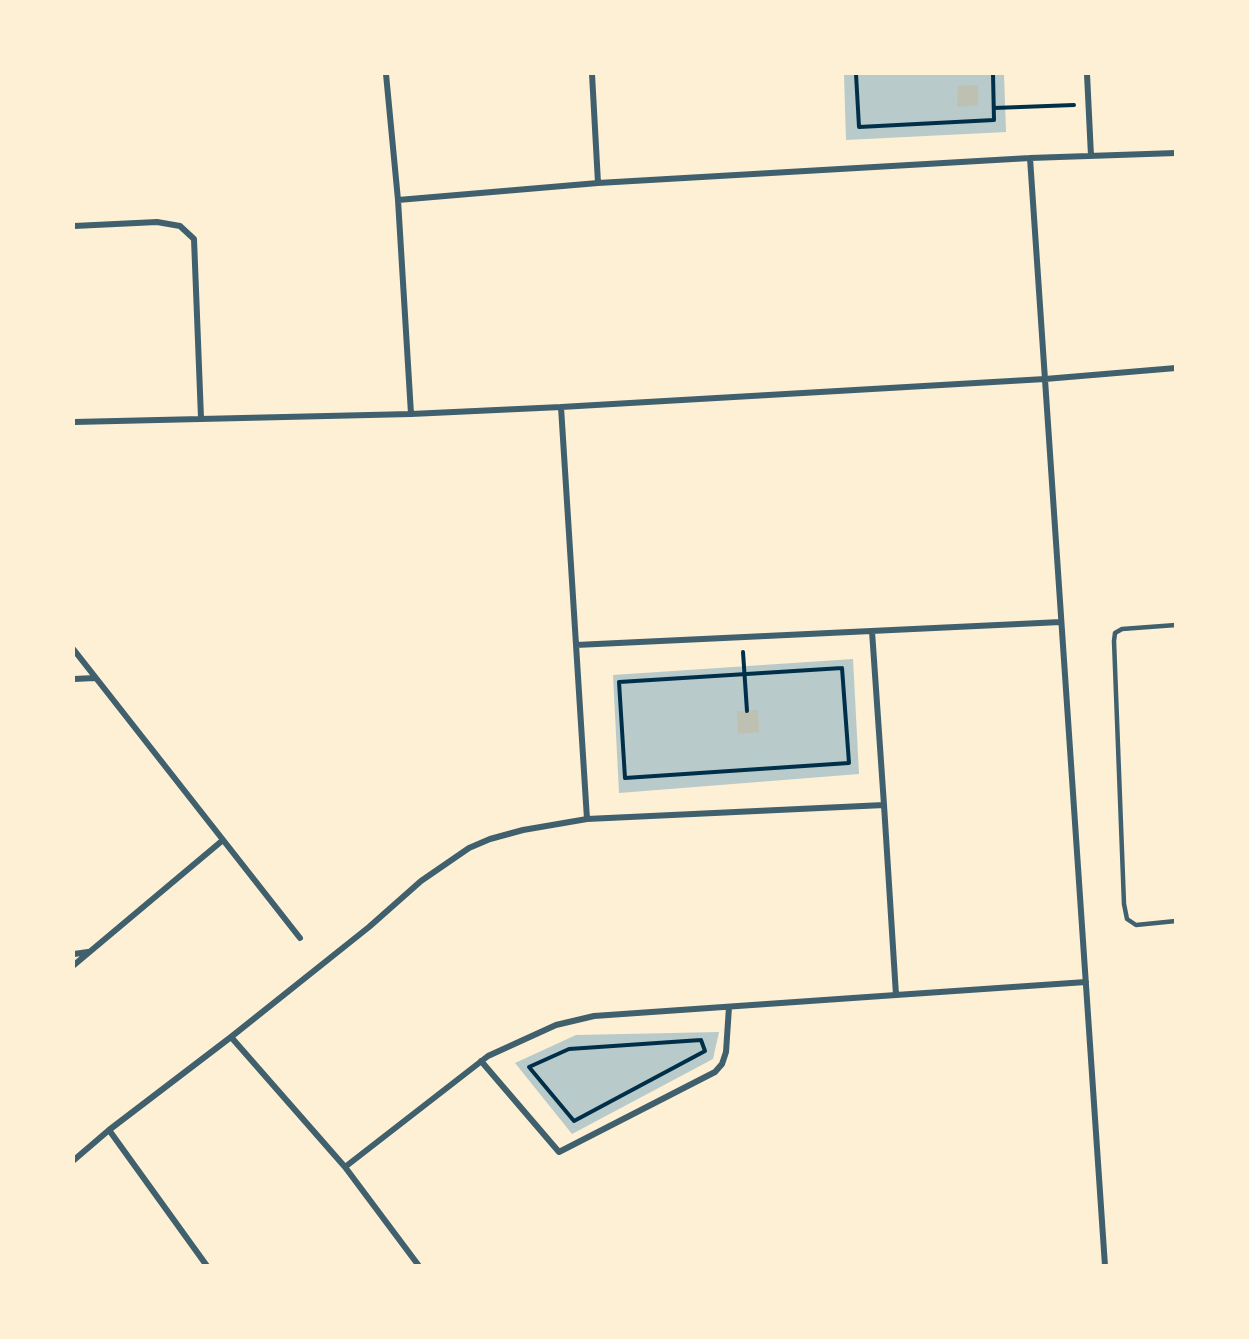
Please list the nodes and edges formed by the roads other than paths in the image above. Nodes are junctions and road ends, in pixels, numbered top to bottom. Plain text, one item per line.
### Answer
1 (386, 74) edge
2 (592, 74) edge
3 (1087, 74) edge
4 (1176, 153) edge
5 (1090, 156) junction
6 (1030, 158) junction
7 (598, 183) junction
8 (398, 200) junction
9 (74, 226) edge
10 (1176, 368) edge
11 (1045, 380) junction
12 (561, 407) junction
13 (411, 414) junction
14 (201, 418) junction
15 (74, 422) edge
16 (1061, 622) junction
17 (1176, 625) edge
18 (872, 630) junction
19 (576, 645) junction
20 (74, 650) edge
21 (95, 678) junction
22 (74, 679) edge
23 (884, 805) junction
24 (587, 819) junction
25 (223, 840) junction
26 (1176, 921) edge
27 (300, 938) dead end
28 (88, 952) junction
29 (74, 954) edge
30 (74, 965) edge
31 (1086, 982) junction
32 (896, 995) junction
33 (729, 1007) junction
34 (231, 1037) junction
35 (481, 1061) junction
36 (110, 1130) junction
37 (74, 1160) edge
38 (345, 1167) junction
39 (207, 1266) edge
40 (419, 1266) edge
41 (1105, 1266) edge

1 - 8 street
2 - 7 street
3 - 5 street
4 - 5 street
5 - 6 street
6 - 7 street
6 - 11 street
7 - 8 street
8 - 13 street
9 - 14 street
10 - 11 street
11 - 12 street
11 - 16 street
12 - 13 street
12 - 19 street
13 - 14 street
14 - 15 street
16 - 18 street
16 - 31 street
17 - 26 lane
18 - 19 street
18 - 23 street
19 - 24 street
20 - 21 street
21 - 22 street
21 - 25 street
23 - 24 street
23 - 32 street
24 - 34 street
25 - 27 street
25 - 28 street
28 - 29 street
28 - 30 street
31 - 32 street
31 - 41 street
32 - 33 street
33 - 35 street
33 - 35 street
34 - 36 street
34 - 38 street
35 - 38 street
36 - 37 street
36 - 39 street
38 - 40 street

